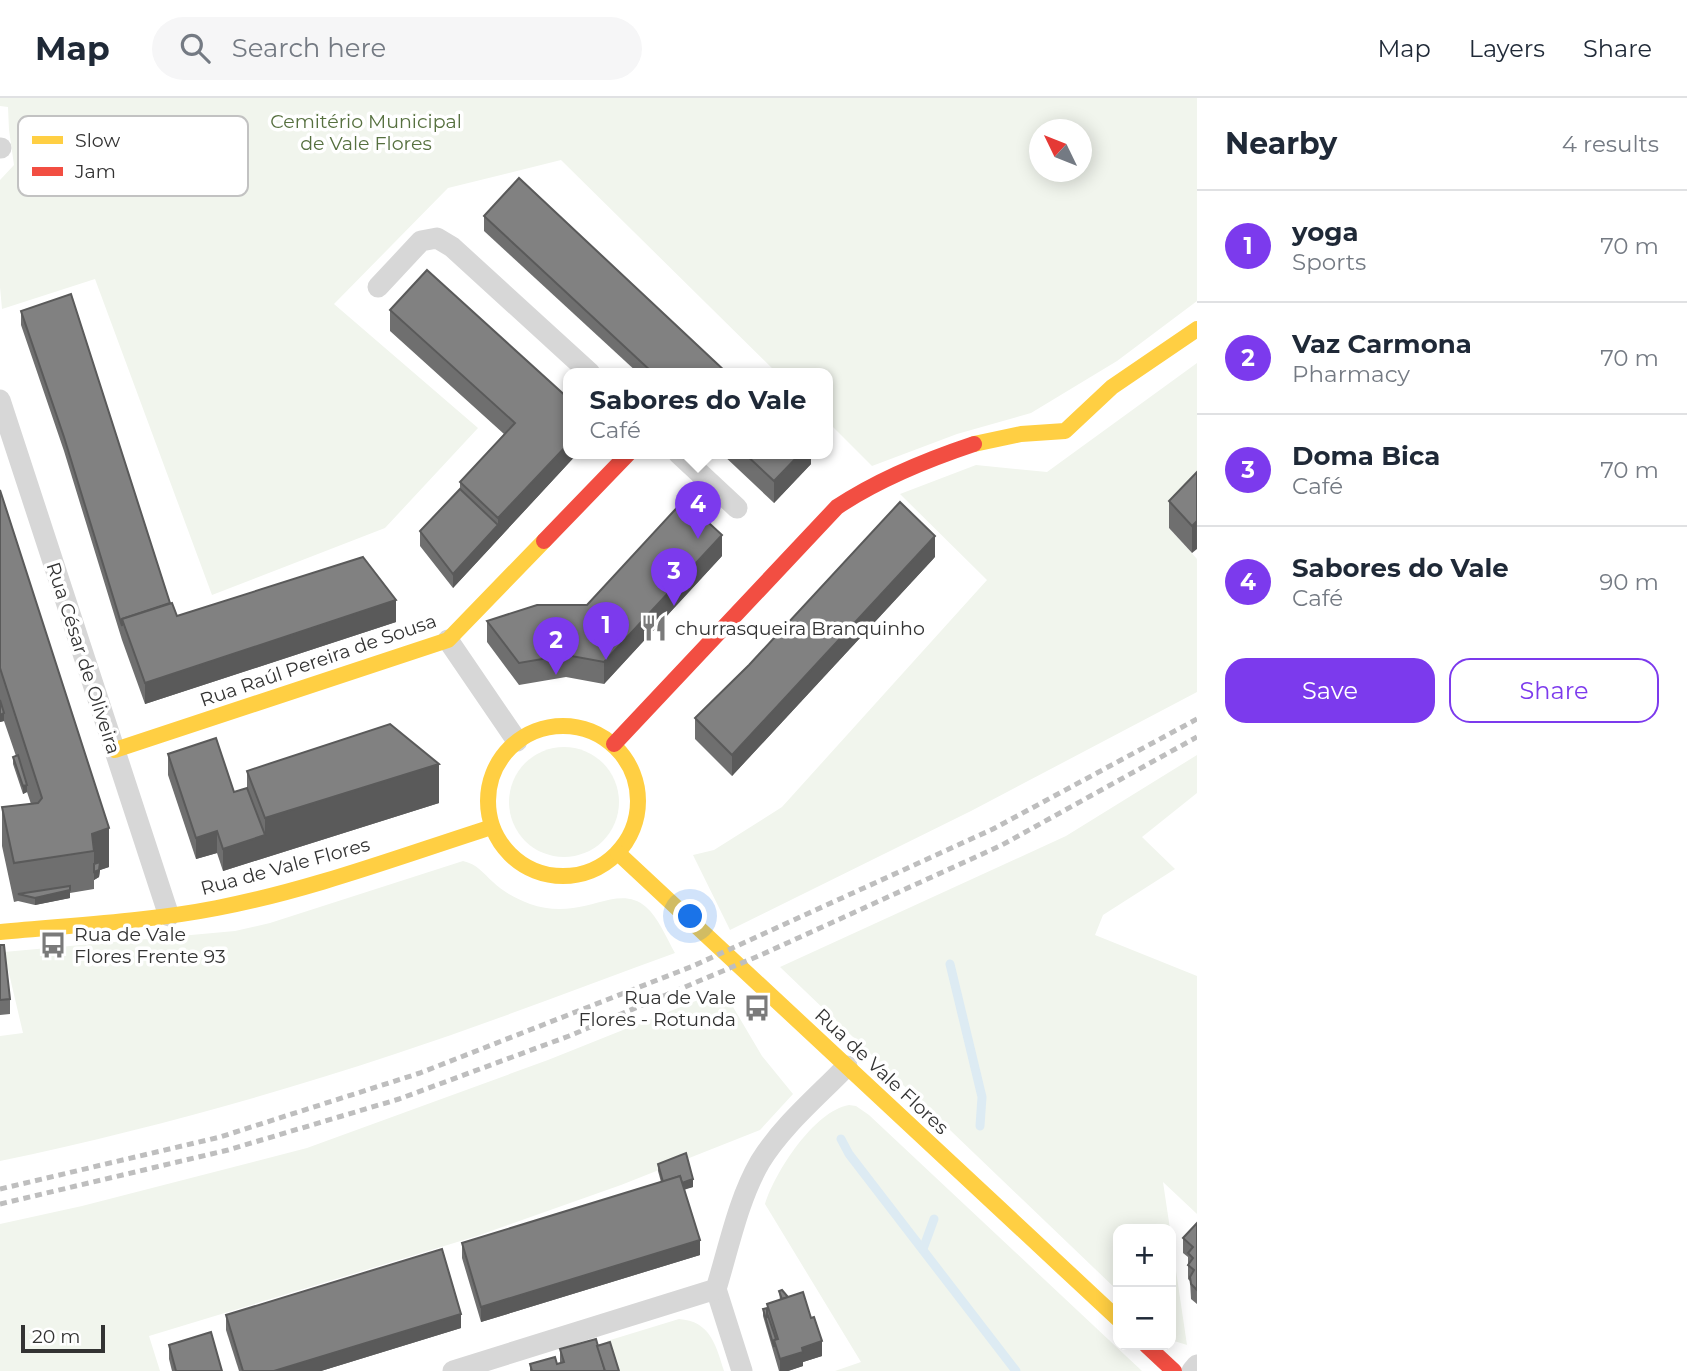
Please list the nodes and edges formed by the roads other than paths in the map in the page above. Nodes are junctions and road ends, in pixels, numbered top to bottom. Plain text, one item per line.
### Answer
1 (378, 287) dead end
2 (1197, 329) edge
3 (585, 368) edge
4 (0, 400) edge
5 (623, 459) edge
6 (684, 459) edge
7 (737, 508) dead end
8 (448, 640) junction
9 (517, 741) junction
10 (614, 744) junction
11 (114, 750) junction
12 (492, 827) junction
13 (618, 853) junction
14 (169, 916) junction
15 (0, 932) edge
16 (847, 1066) junction
17 (716, 1289) junction
18 (1113, 1314) edge
19 (1151, 1350) edge
20 (1197, 1365) edge
21 (486, 1366) edge
22 (453, 1371) edge
23 (742, 1371) edge
24 (1174, 1371) edge
25 (1192, 1371) edge

1 - 3 street
2 - 10 street
4 - 11 street, Rua César de Oliveira
5 - 8 street, Rua Raúl Pereira de Sousa
6 - 7 street
8 - 9 street
8 - 11 street, Rua Raúl Pereira de Sousa
9 - 10 street
9 - 12 street
10 - 13 street
11 - 14 street, Rua César de Oliveira
12 - 13 street
12 - 14 street, Rua de Vale Flores
13 - 16 street, Rua de Vale Flores
14 - 15 street, Rua de Vale Flores
16 - 17 street
16 - 18 street, Rua de Vale Flores
17 - 21 street
17 - 23 street
19 - 24 street
20 - 25 street
21 - 22 street

